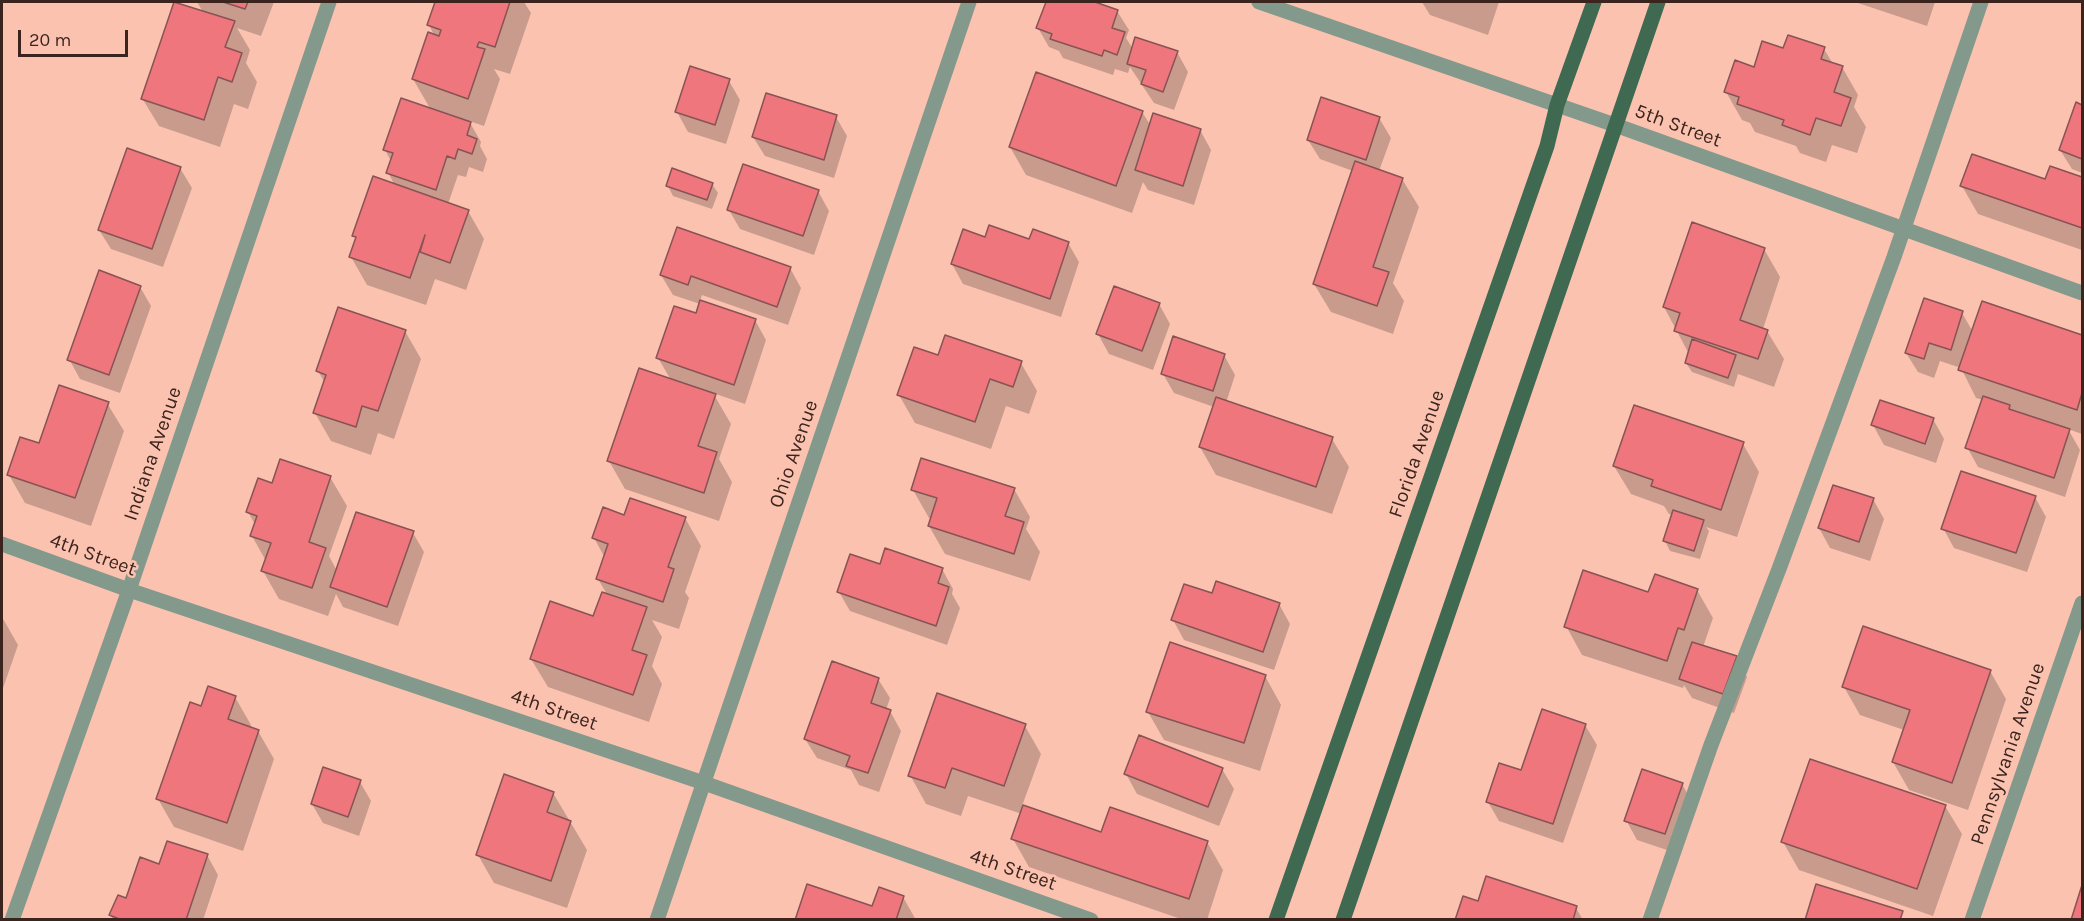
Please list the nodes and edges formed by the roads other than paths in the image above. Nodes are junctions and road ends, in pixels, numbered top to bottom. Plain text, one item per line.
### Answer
1 (329, 2) edge
2 (969, 2) edge
3 (1259, 2) edge
4 (1594, 2) edge
5 (1658, 2) edge
6 (1981, 2) edge
7 (1557, 105) junction
8 (1615, 125) junction
9 (1903, 228) junction
10 (2082, 293) edge
11 (2, 544) edge
12 (129, 590) junction
13 (2082, 603) edge
14 (704, 783) junction
15 (12, 920) edge
16 (657, 920) edge
17 (1091, 920) edge
18 (1276, 920) edge
19 (1343, 920) edge
20 (1650, 920) edge
21 (1972, 920) edge

1 - 12 street, Indiana Avenue
2 - 14 street, Ohio Avenue
3 - 7 street, 5th Street
4 - 7 main road, Florida Avenue
5 - 8 main road
6 - 9 street
7 - 8 street, 5th Street
7 - 18 main road, Florida Avenue
8 - 9 street, 5th Street
8 - 19 main road
9 - 10 street, 5th Street
9 - 20 street
11 - 12 street, 4th Street
12 - 14 street, 4th Street
12 - 15 street, Indiana Avenue
13 - 21 street, Pennsylvania Avenue
14 - 16 street, Ohio Avenue
14 - 17 street, 4th Street

